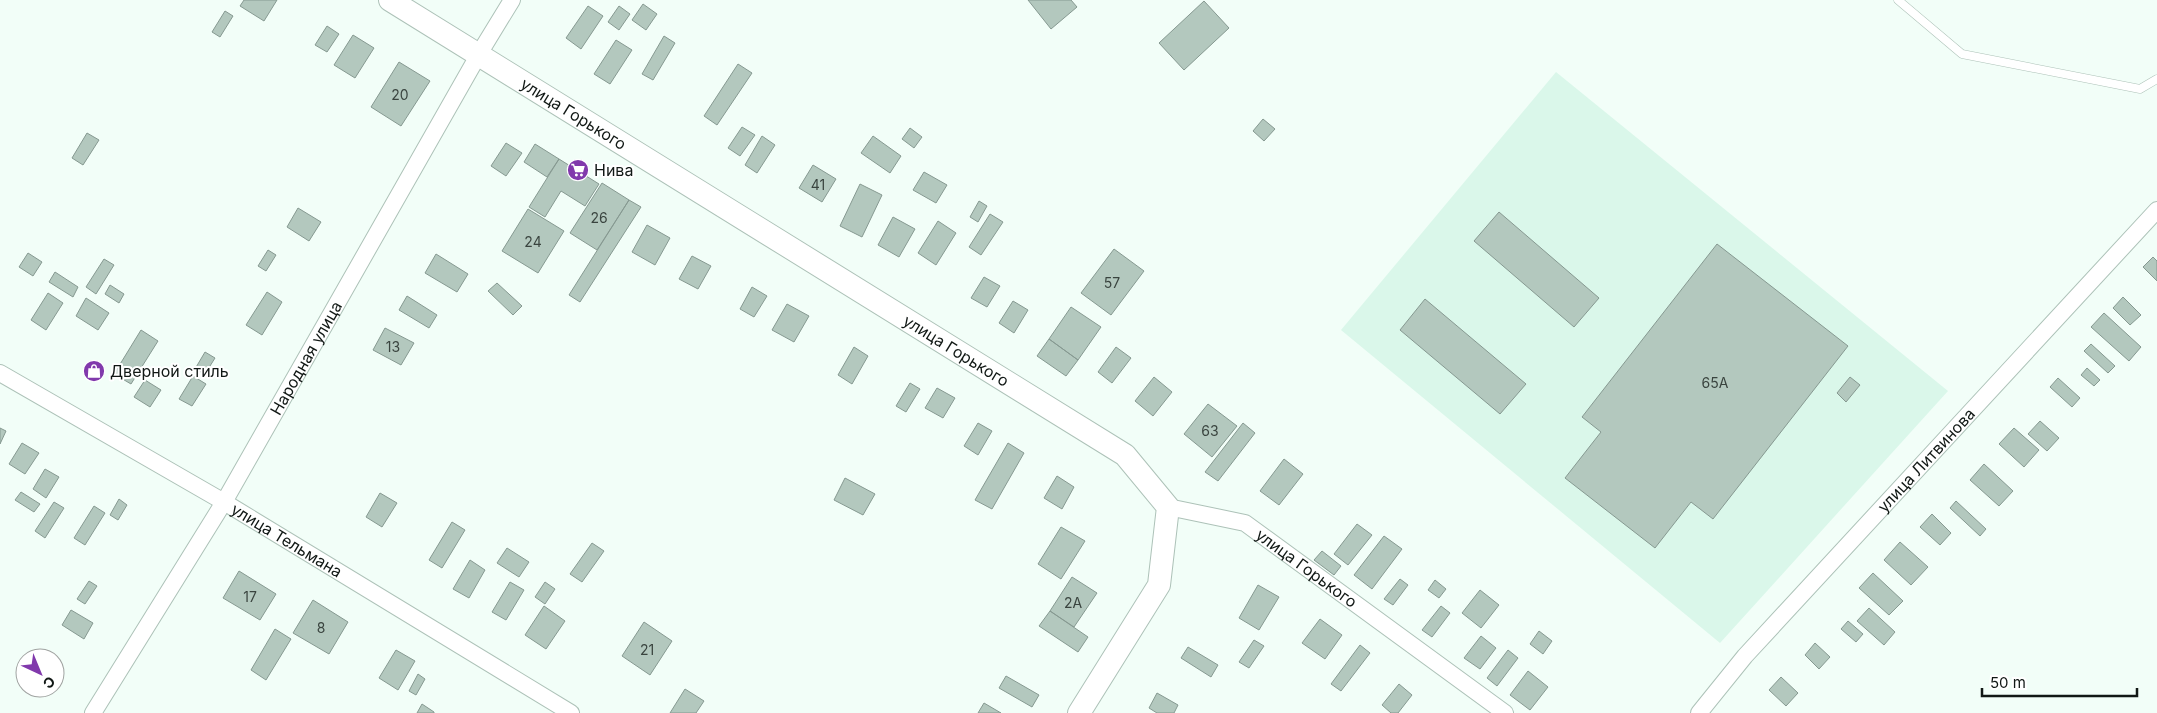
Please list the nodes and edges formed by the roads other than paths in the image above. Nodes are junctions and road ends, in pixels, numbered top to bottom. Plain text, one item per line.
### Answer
1 (390, 0) edge
2 (512, 0) edge
3 (1898, 0) edge
4 (479, 54) junction
5 (2157, 79) edge
6 (2157, 210) edge
7 (0, 373) edge
8 (224, 502) junction
9 (1168, 507) junction
10 (93, 713) edge
11 (571, 713) edge
12 (1080, 713) edge
13 (1505, 713) edge
14 (1699, 713) edge

1 - 4 main road, улица Горького
2 - 4 street, Народная улица
3 - 5 lane
4 - 8 street, Народная улица
4 - 9 main road, улица Горького
6 - 14 street, улица Литвинова
7 - 8 street, улица Тельмана
8 - 10 street, Народная улица
8 - 11 street, улица Тельмана
9 - 12 main road
9 - 13 street, улица Горького

